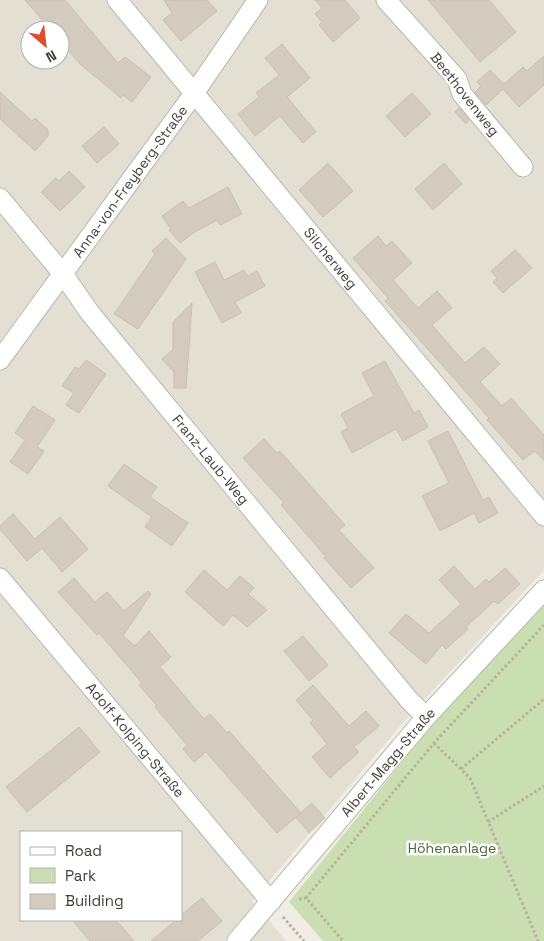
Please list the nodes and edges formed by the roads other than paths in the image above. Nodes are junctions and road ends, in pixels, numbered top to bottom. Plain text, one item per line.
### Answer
1 (117, 0) edge
2 (258, 0) edge
3 (386, 0) edge
4 (195, 92) junction
5 (523, 167) dead end
6 (0, 198) edge
7 (63, 274) junction
8 (0, 360) edge
9 (544, 516) edge
10 (0, 578) edge
11 (544, 590) edge
12 (422, 722) junction
13 (271, 902) junction
14 (237, 941) edge

1 - 4 street, Silcherweg
2 - 4 street, Anna-von-Freyberg-Straße
3 - 5 street, Beethovenweg
4 - 7 street, Anna-von-Freyberg-Straße
4 - 9 street, Silcherweg
6 - 7 street, Franz-Laub-Weg
7 - 8 street, Anna-von-Freyberg-Straße
7 - 12 street, Franz-Laub-Weg
10 - 13 street, Adolf-Kolping-Straße
11 - 12 street, Albert-Magg-Straße
12 - 13 street, Albert-Magg-Straße
13 - 14 street, Albert-Magg-Straße

